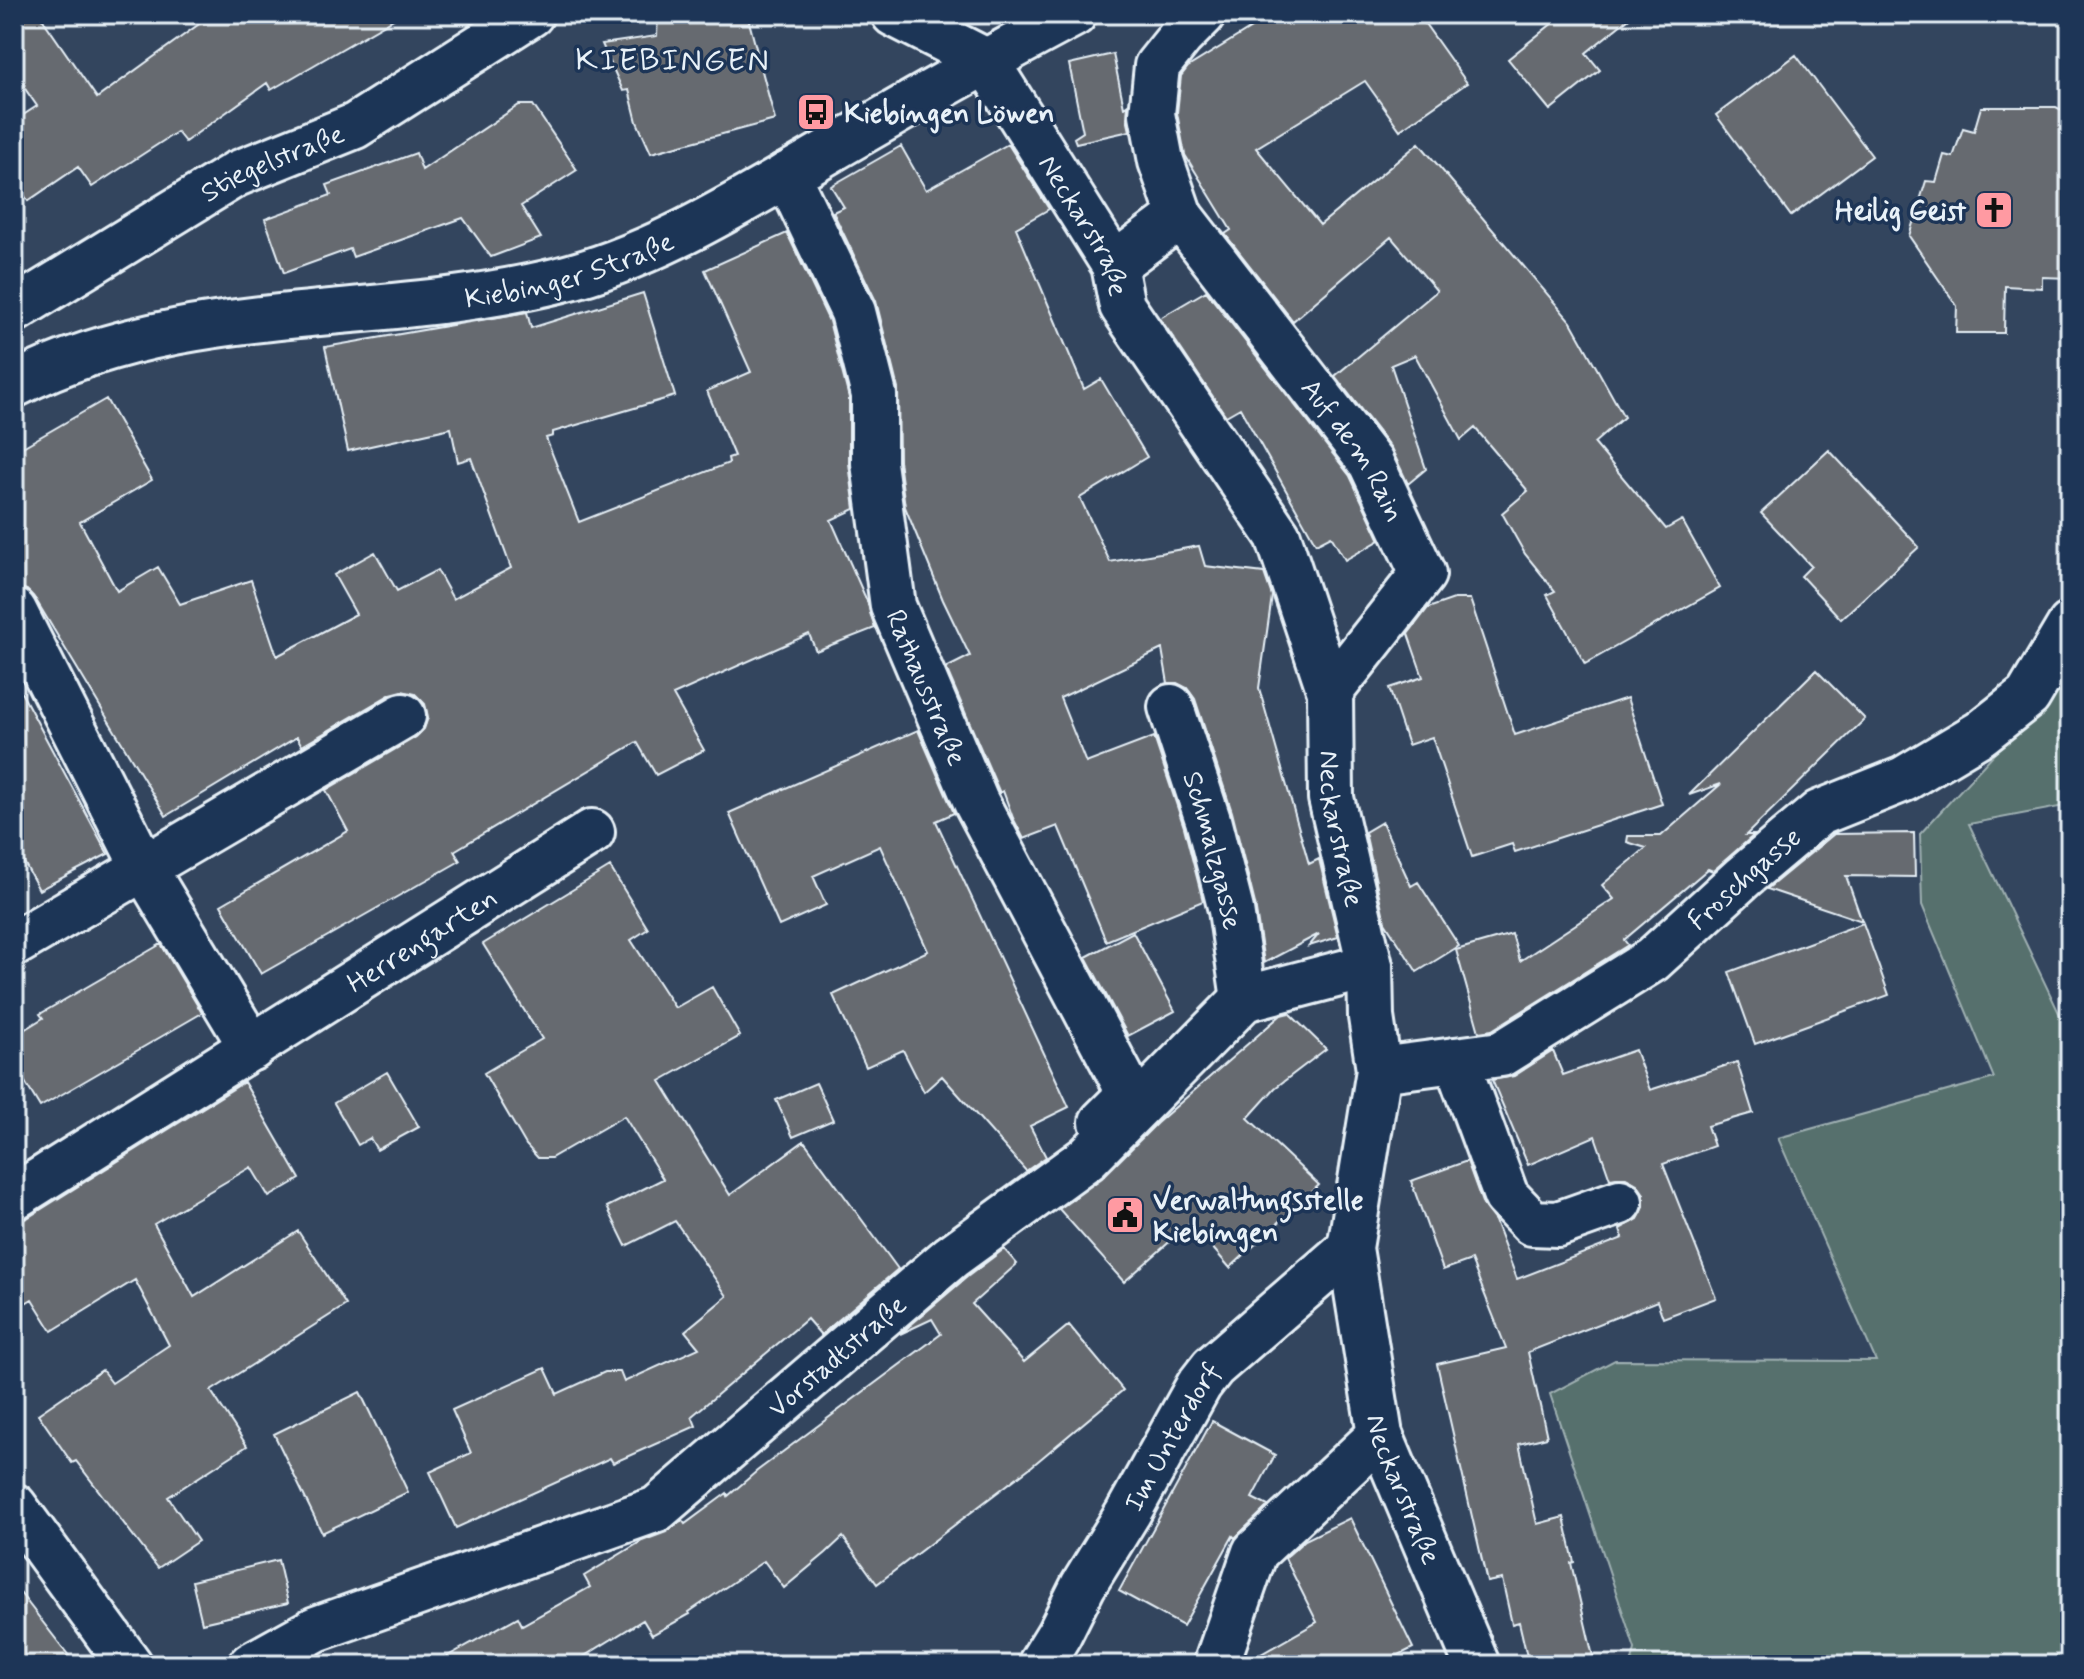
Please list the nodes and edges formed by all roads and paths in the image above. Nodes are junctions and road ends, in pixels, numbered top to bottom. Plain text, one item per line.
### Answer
1 (531, 14) edge
2 (894, 14) edge
3 (1074, 14) edge
4 (1203, 14) edge
5 (986, 61) junction
6 (787, 175) junction
7 (1180, 216) junction
8 (1114, 265) junction
9 (14, 310) edge
10 (14, 385) edge
11 (14, 611) edge
12 (2070, 625) edge
13 (1330, 692) junction
14 (1171, 707) dead end
15 (403, 716) dead end
16 (592, 832) dead end
17 (144, 868) junction
18 (14, 944) edge
19 (1370, 966) junction
20 (1244, 999) junction
21 (252, 1048) junction
22 (1456, 1060) junction
23 (1379, 1070) junction
24 (1087, 1158) junction
25 (14, 1197) edge
26 (1620, 1202) dead end
27 (1350, 1248) junction
28 (1380, 1435) junction
29 (14, 1506) edge
30 (130, 1665) edge
31 (251, 1665) edge
32 (1040, 1665) edge
33 (1216, 1665) edge
34 (1477, 1665) edge

1 - 9 street, Stiegelstraße
2 - 5 street
3 - 5 street, Kiebinger Straße
4 - 7 street, Auf dem Rain
5 - 6 street, Kiebinger Straße
5 - 8 street, Neckarstraße
6 - 10 street, Kiebinger Straße
6 - 24 street, Rathausstraße
7 - 8 street
7 - 13 street, Auf dem Rain
8 - 13 street, Neckarstraße
11 - 17 street
12 - 22 street, Froschgasse
13 - 19 street, Neckarstraße
14 - 20 street, Schmalzgasse
15 - 17 street
16 - 21 street, Herrengarten
17 - 18 street
17 - 21 street
19 - 20 street
19 - 23 street, Neckarstraße
20 - 24 street, Vorstadtstraße
21 - 25 street, Herrengarten
22 - 23 street, Froschgasse
22 - 26 street
23 - 27 street, Neckarstraße
24 - 31 street, Vorstadtstraße
27 - 28 street, Neckarstraße
27 - 32 street, Im Unterdorf
28 - 33 street
28 - 34 street, Neckarstraße
29 - 30 street

